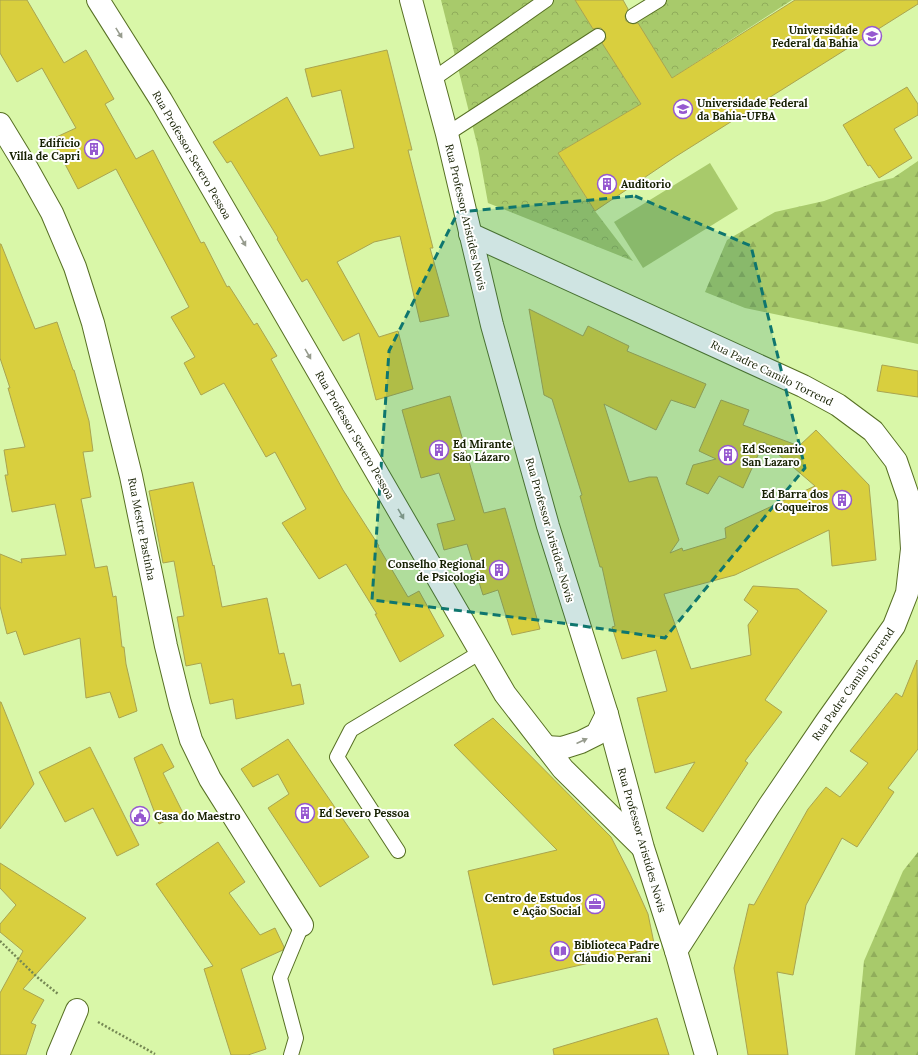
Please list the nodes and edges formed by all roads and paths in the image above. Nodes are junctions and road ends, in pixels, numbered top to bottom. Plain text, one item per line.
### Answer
1 (98, 0) edge
2 (411, 0) edge
3 (546, 0) edge
4 (659, 0) edge
5 (633, 16) dead end
6 (598, 36) dead end
7 (432, 80) junction
8 (0, 124) edge
9 (447, 134) junction
10 (470, 234) junction
11 (481, 652) junction
12 (607, 714) junction
13 (546, 747) junction
14 (643, 848) junction
15 (398, 851) dead end
16 (302, 925) joint
17 (0, 941) edge
18 (676, 951) junction
19 (77, 1010) junction
20 (155, 1054) dead end
21 (58, 1055) edge
22 (291, 1055) edge
23 (706, 1055) edge

1 -> 11 street, Rua Professor Severo Pessoa
2 - 7 street, Rua Professor Aristides Novis
3 - 7 lane
4 - 5 lane
6 - 9 lane
7 - 9 street, Rua Professor Aristides Novis
8 - 16 street, Rua Mestre Pastinha
9 - 10 street, Rua Professor Aristides Novis
10 - 12 street, Rua Professor Aristides Novis
10 - 18 street, Rua Padre Camilo Torrend
11 - 13 street, Rua Professor Severo Pessoa
11 - 15 lane
13 -> 12 street
12 - 14 street, Rua Professor Aristides Novis
13 - 14 street, Rua Professor Severo Pessoa
14 - 18 street, Rua Professor Aristides Novis
16 - 22 lane
17 - 19 path
18 - 23 street, Rua Professor Aristides Novis
19 - 20 path
19 - 21 street

